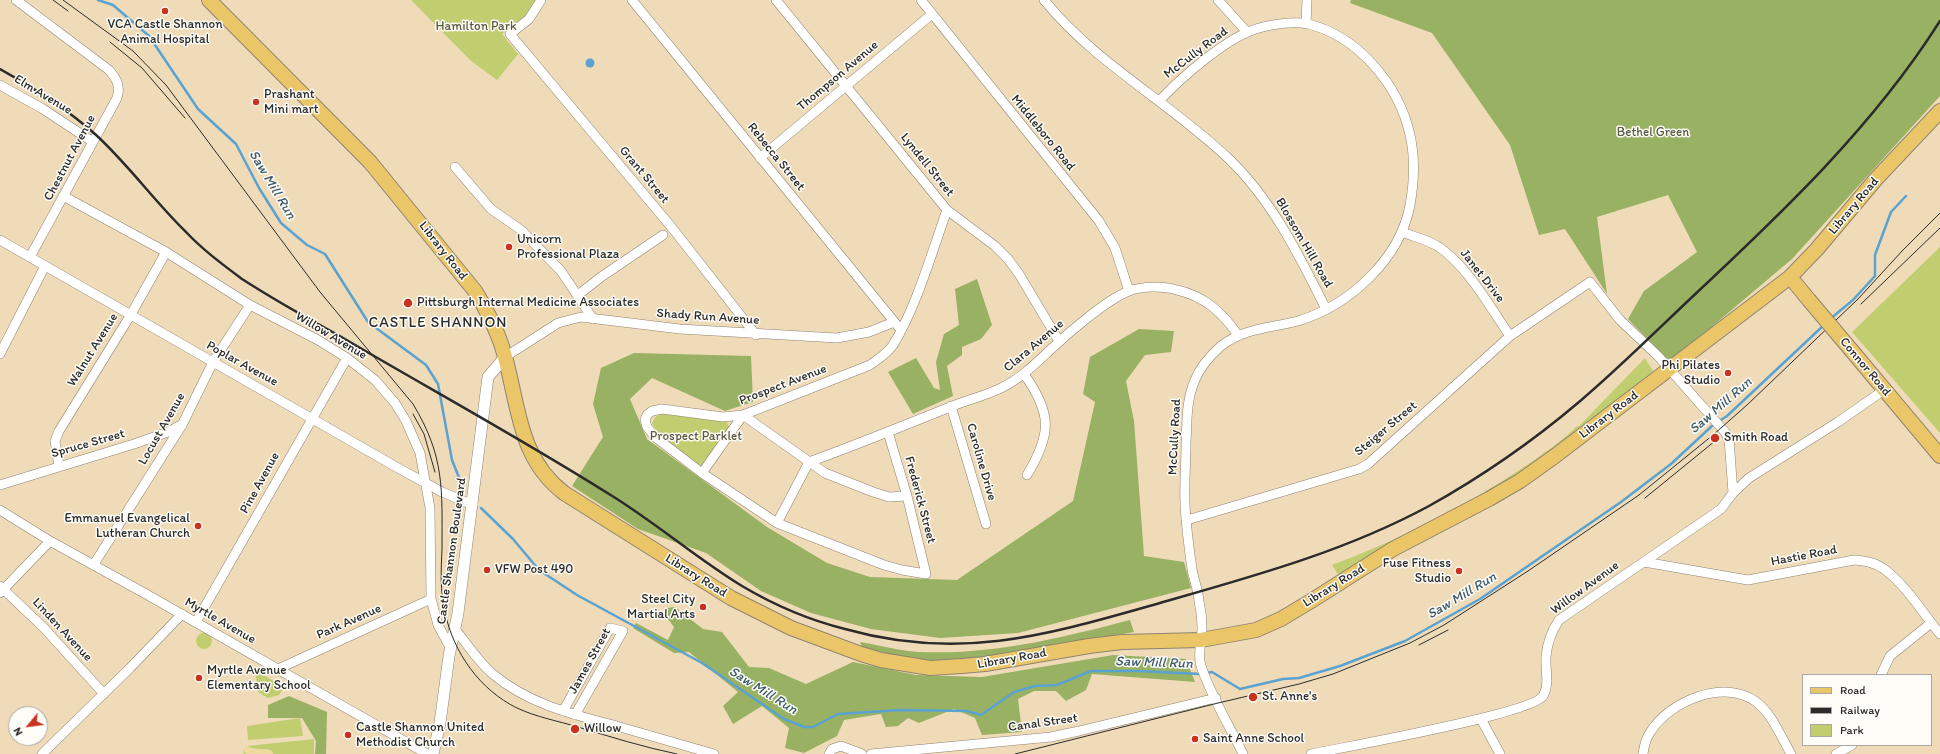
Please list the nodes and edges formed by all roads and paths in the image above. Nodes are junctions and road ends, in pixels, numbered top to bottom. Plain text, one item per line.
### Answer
1 (16, 0) edge
2 (209, 0) edge
3 (541, 0) edge
4 (632, 0) edge
5 (776, 0) edge
6 (921, 0) edge
7 (1044, 0) edge
8 (1218, 0) edge
9 (1308, 0) edge
10 (932, 14) junction
11 (1306, 23) junction
12 (1247, 32) junction
13 (0, 85) edge
14 (846, 86) junction
15 (1159, 101) junction
16 (1940, 111) edge
17 (93, 142) junction
18 (760, 158) junction
19 (455, 167) dead end
20 (64, 197) junction
21 (947, 210) junction
22 (1402, 232) junction
23 (662, 235) dead end
24 (0, 240) edge
25 (166, 252) junction
26 (30, 258) junction
27 (45, 266) junction
28 (1790, 277) junction
29 (1129, 291) junction
30 (578, 295) junction
31 (250, 305) junction
32 (1326, 309) junction
33 (130, 316) junction
34 (593, 319) junction
35 (894, 322) junction
36 (901, 330) junction
37 (756, 334) junction
38 (1238, 335) junction
39 (1510, 336) junction
40 (1059, 341) junction
41 (0, 354) edge
42 (505, 357) junction
43 (347, 358) junction
44 (214, 362) junction
45 (1669, 369) junction
46 (1024, 374) junction
47 (1884, 390) junction
48 (952, 406) junction
49 (743, 415) junction
50 (312, 418) junction
51 (182, 425) junction
52 (888, 432) junction
53 (1940, 456) edge
54 (809, 462) junction
55 (59, 466) junction
56 (702, 473) junction
57 (1027, 475) dead end
58 (427, 484) junction
59 (0, 485) edge
60 (1733, 493) junction
61 (907, 496) junction
62 (473, 505) junction
63 (0, 510) edge
64 (1186, 520) junction
65 (777, 523) junction
66 (986, 524) dead end
67 (50, 541) junction
68 (1644, 562) junction
69 (94, 564) junction
70 (926, 574) joint
71 (1, 589) edge
72 (431, 599) junction
73 (182, 614) junction
74 (196, 622) junction
75 (1931, 623) junction
76 (455, 629) junction
77 (1940, 634) edge
78 (1201, 640) junction
79 (451, 649) junction
80 (278, 669) junction
81 (1881, 674) edge
82 (104, 694) junction
83 (1216, 698) junction
84 (563, 711) junction
85 (575, 715) junction
86 (1481, 719) junction
87 (1850, 746) edge
88 (42, 754) edge
89 (427, 754) edge
90 (433, 754) edge
91 (714, 754) edge
92 (829, 754) edge
93 (862, 754) edge
94 (871, 754) edge
95 (1244, 754) edge
96 (1311, 754) edge
97 (1500, 754) edge
98 (1642, 754) edge
99 (1791, 754) edge
100 (1836, 754) edge

1 - 17 street, Chestnut Avenue
2 - 42 main road, Library Road
3 - 37 street, Grant Street
4 - 18 street, Rebecca Street
5 - 14 street, Lyndell Street
6 - 10 street, Middleboro Road
7 - 15 street, Blossom Hill Road
8 - 12 street
9 - 11 street
10 - 14 street, Thompson Avenue
10 - 29 street, Middleboro Road
11 - 12 street, McCully Road
11 - 22 street, McCully Road
12 - 15 street, McCully Road
13 - 17 street, Elm Avenue
14 - 18 street, Thompson Avenue
14 - 21 street, Lyndell Street
15 - 32 street, Blossom Hill Road
16 - 28 main road, Library Road
17 - 20 street, Chestnut Avenue
18 - 35 street, Rebecca Street
19 - 30 street
20 - 25 street, Willow Avenue
20 - 26 street, Chestnut Avenue
21 - 36 street, Prospect Avenue
21 - 40 street, Lyndell Street
22 - 32 street, McCully Road
22 - 39 street, Janet Drive
23 - 30 street
24 - 26 street, Poplar Avenue
25 - 31 street, Willow Avenue
25 - 33 street, Walnut Avenue
26 - 27 street, Poplar Avenue
27 - 33 street, Poplar Avenue
27 - 41 street
28 - 45 main road, Library Road
28 - 47 main road, Connor Road, bridge
29 - 38 street, Clara Avenue
29 - 40 street, Clara Avenue
30 - 34 street
31 - 43 street, Willow Avenue
31 - 44 street, Locust Avenue
32 - 38 street, McCully Road
33 - 44 street, Poplar Avenue
33 - 55 street, Walnut Avenue
34 - 37 street, Shady Run Avenue
34 - 42 street, Shady Run Avenue
35 - 36 street, Rebecca Street
35 - 37 street, Shady Run Avenue
36 - 49 street, Prospect Avenue
38 - 64 street, McCully Road
39 - 45 street, Steiger Street
39 - 64 street, Steiger Street
40 - 46 street, Clara Avenue
42 - 62 street, Castle Shannon Boulevard
42 - 78 main road, Library Road
43 - 50 street, Pine Avenue
43 - 58 street, Willow Avenue
44 - 50 street, Poplar Avenue
44 - 51 street, Locust Avenue
45 - 60 street
45 - 78 main road, Library Road
46 - 48 street, Clara Avenue
46 - 57 street
47 - 53 main road, Connor Road
47 - 60 street, Willow Avenue
48 - 52 street, Clara Avenue
48 - 66 street, Caroline Drive
49 - 54 street
49 - 56 street
49 - 56 street, Prospect Avenue
50 - 58 street, Poplar Avenue
50 - 74 street, Pine Avenue
51 - 55 street, Spruce Street
51 - 69 street, Locust Avenue
52 - 54 street, Clara Avenue
52 - 61 street, Frederick Street
54 - 61 street
54 - 65 street
55 - 59 street, Spruce Street
56 - 65 street, Prospect Avenue
58 - 62 street, Poplar Avenue
58 - 72 street, Willow Avenue
60 - 68 street, Willow Avenue
61 - 70 street, Frederick Street
62 - 76 street, Castle Shannon Boulevard
63 - 67 street, Myrtle Avenue
64 - 78 street, McCully Road
65 - 70 street, Prospect Avenue
67 - 69 street, Myrtle Avenue
67 - 71 street
68 - 75 street, Hastie Road
68 - 86 street, Willow Avenue
69 - 73 street, Myrtle Avenue
71 - 82 street, Linden Avenue
72 - 79 street, Willow Avenue
72 - 80 street, Park Avenue
73 - 74 street, Myrtle Avenue
73 - 82 street
74 - 80 street, Myrtle Avenue
75 - 77 street, Hastie Road
75 - 81 street
76 - 79 street, Castle Shannon Boulevard
76 - 84 street
78 - 83 street, McCully Road
79 - 90 street, Castle Shannon Boulevard
80 - 89 street, Myrtle Avenue
82 - 88 street
83 - 94 street, Canal Street
83 - 95 street
84 - 85 street
84 - 85 street, James Street
85 - 91 street
86 - 96 street, Willow Avenue
86 - 97 street
87 - 100 street
92 - 93 street
98 - 99 street

